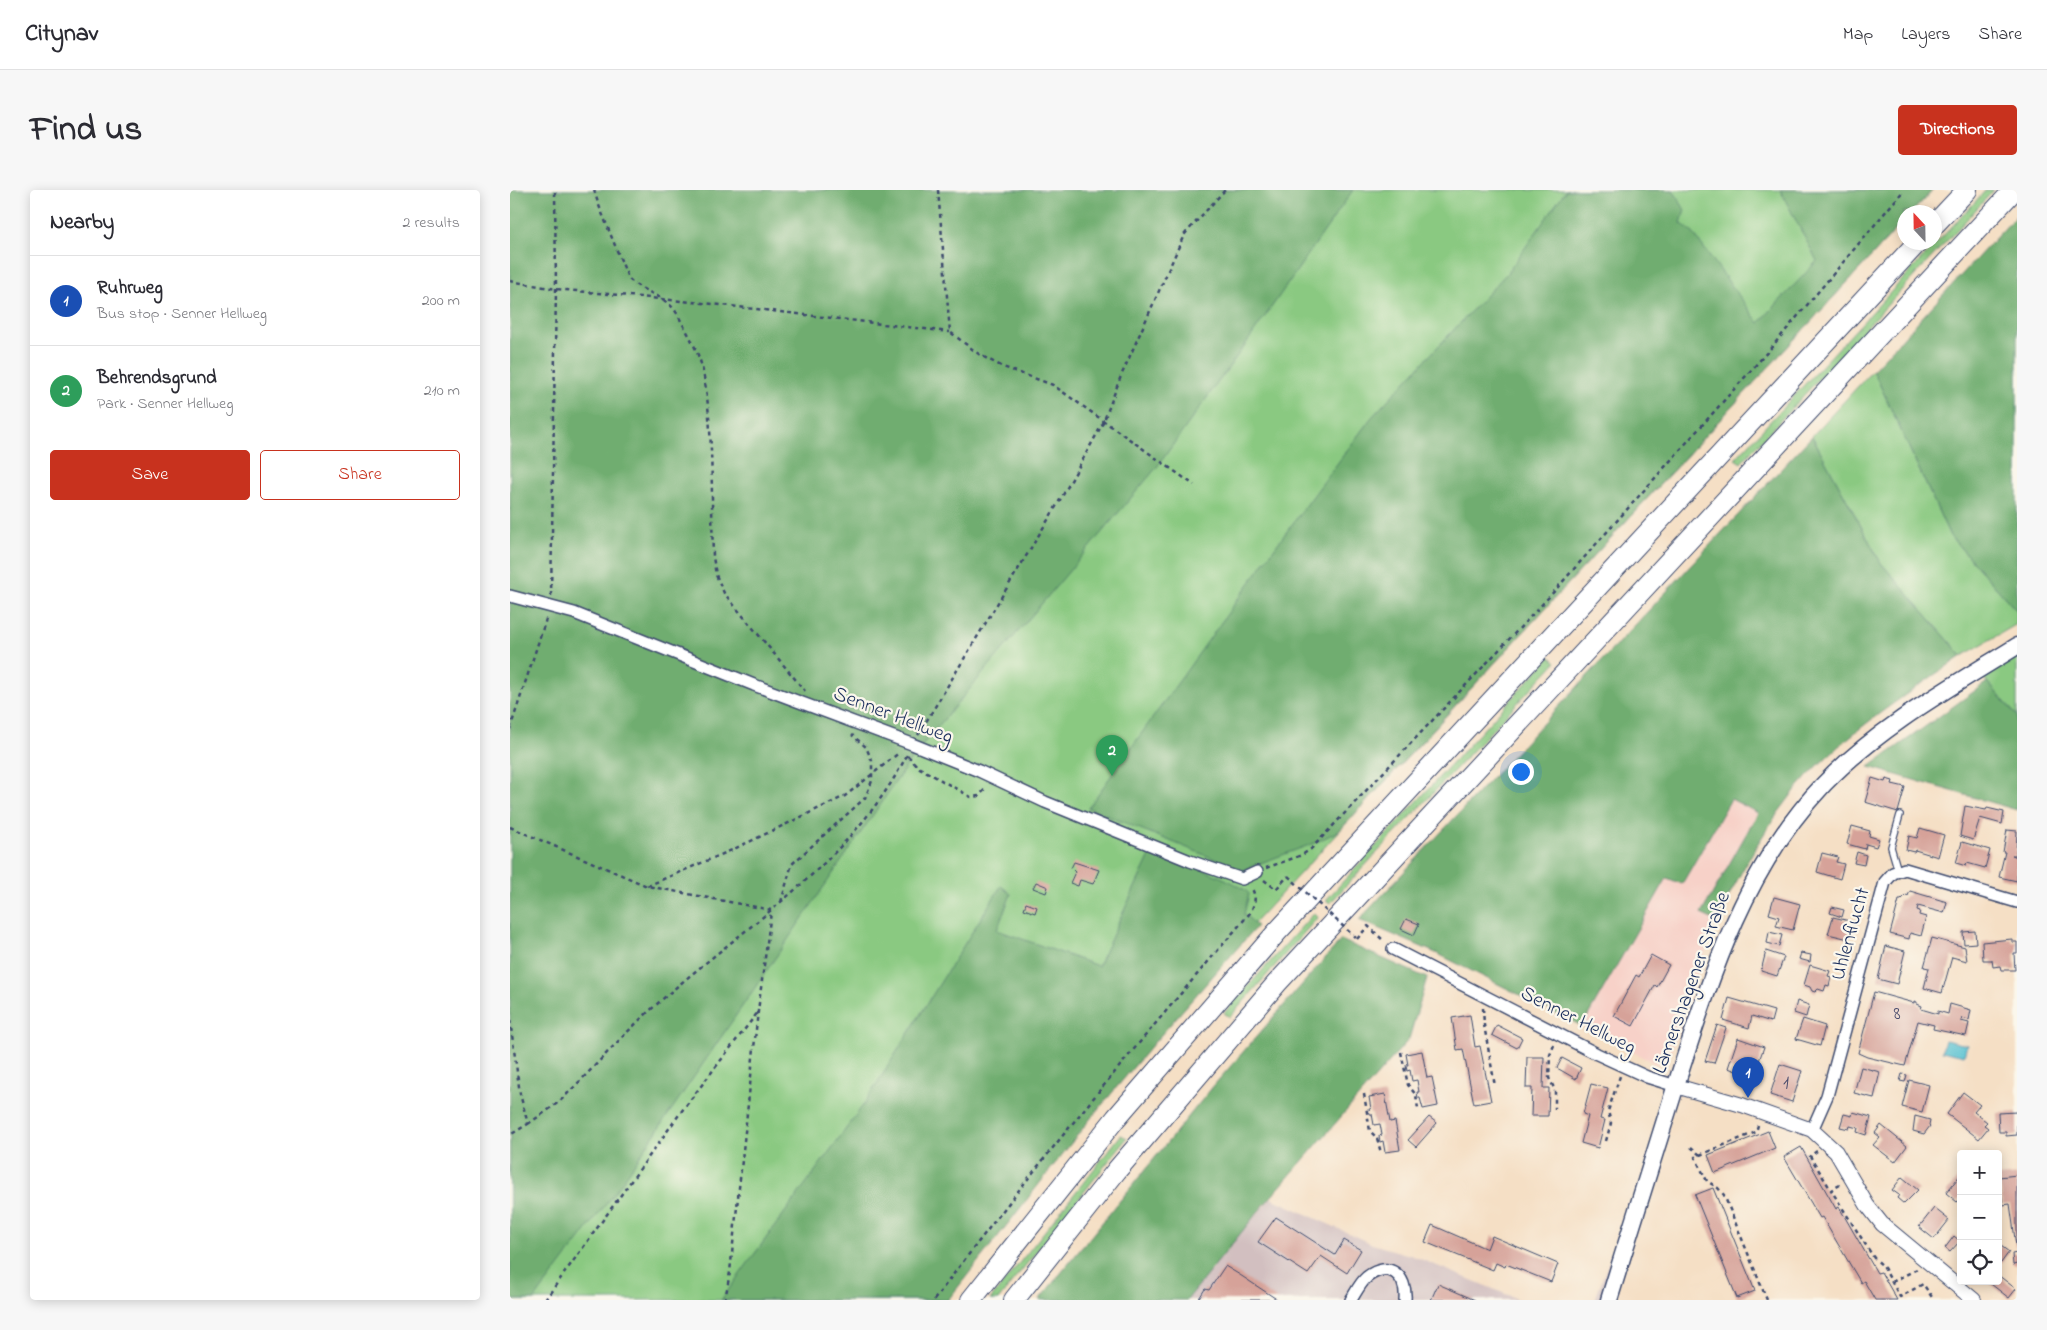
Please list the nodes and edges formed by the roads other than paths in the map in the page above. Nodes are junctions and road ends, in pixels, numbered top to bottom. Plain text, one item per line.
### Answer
1 (1967, 190) edge
2 (2014, 190) edge
3 (1942, 217) edge
4 (1911, 250) edge
5 (510, 596) edge
6 (2017, 646) edge
7 (1900, 815) dead end
8 (1898, 871) junction
9 (1259, 874) road end
10 (2017, 902) edge
11 (1393, 949) dead end
12 (1676, 1086) junction
13 (1812, 1130) junction
14 (971, 1300) edge
15 (1014, 1300) edge
16 (1351, 1300) edge
17 (1404, 1300) edge
18 (1609, 1300) edge
19 (1974, 1300) edge

1 - 3 highway
2 - 15 highway
4 - 14 highway
5 - 9 street, Senner Hellweg
6 - 12 main road, Lämershagener Straße
7 - 8 lane
8 - 10 street, Uhlenflucht
8 - 13 street, Uhlenflucht
11 - 12 street, Senner Hellweg
12 - 13 street, Senner Hellweg
12 - 18 main road, Lämershagener Straße
13 - 19 street, Senner Hellweg
16 - 17 street

